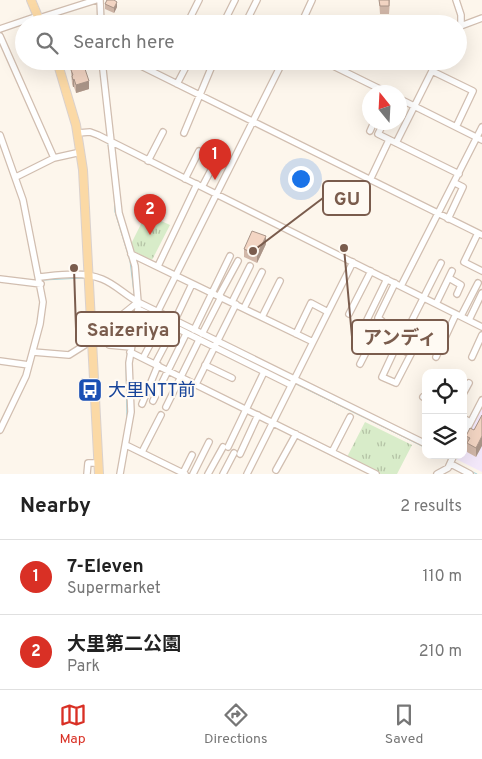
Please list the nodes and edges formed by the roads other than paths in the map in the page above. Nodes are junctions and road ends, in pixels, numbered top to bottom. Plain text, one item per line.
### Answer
1 (32, 0) edge
2 (96, 0) edge
3 (100, 0) edge
4 (199, 0) edge
5 (235, 0) edge
6 (257, 0) edge
7 (312, 0) edge
8 (456, 0) edge
9 (38, 15) edge
10 (52, 15) edge
11 (101, 15) edge
12 (192, 15) edge
13 (228, 15) edge
14 (250, 15) edge
15 (305, 15) edge
16 (461, 15) edge
17 (482, 18) edge
18 (467, 24) edge
19 (15, 25) edge
20 (0, 29) edge
21 (0, 36) edge
22 (15, 70) edge
23 (15, 70) edge
24 (60, 70) edge
25 (103, 70) edge
26 (149, 70) edge
27 (184, 70) edge
28 (211, 70) edge
29 (279, 70) edge
30 (341, 70) edge
31 (177, 84) junction
32 (372, 85) edge
33 (201, 96) junction
34 (407, 103) edge
35 (415, 107) junction
36 (253, 122) junction
37 (456, 127) junction
38 (482, 127) edge
39 (380, 130) edge
40 (163, 132) dead end
41 (78, 133) junction
42 (184, 133) dead end
43 (0, 135) edge
44 (480, 139) edge
45 (389, 140) junction
46 (111, 141) junction
47 (396, 143) junction
48 (199, 151) dead end
49 (81, 152) junction
50 (220, 153) dead end
51 (54, 158) junction
52 (148, 161) junction
53 (459, 174) junction
54 (16, 177) junction
55 (185, 179) junction
56 (370, 180) junction
57 (455, 182) junction
58 (200, 186) junction
59 (216, 194) junction
60 (437, 214) junction
61 (448, 219) junction
62 (480, 234) edge
63 (131, 254) junction
64 (230, 256) dead end
65 (238, 261) dead end
66 (353, 262) junction
67 (442, 263) dead end
68 (158, 266) junction
69 (250, 266) dead end
70 (452, 270) dead end
71 (482, 270) edge
72 (371, 271) junction
73 (262, 272) dead end
74 (89, 275) junction
75 (175, 276) junction
76 (39, 277) junction
77 (449, 278) junction
78 (0, 279) edge
79 (387, 279) junction
80 (280, 280) dead end
81 (395, 283) junction
82 (478, 283) dead end
83 (40, 284) junction
84 (192, 284) junction
85 (401, 286) junction
86 (212, 293) junction
87 (457, 294) dead end
88 (482, 294) edge
89 (220, 297) junction
90 (424, 298) junction
91 (138, 302) junction
92 (234, 303) junction
93 (436, 304) junction
94 (244, 308) junction
95 (138, 310) junction
96 (158, 311) junction
97 (328, 312) junction
98 (349, 314) dead end
99 (459, 315) junction
100 (262, 317) junction
101 (175, 320) junction
102 (469, 320) junction
103 (162, 322) junction
104 (366, 322) dead end
105 (482, 327) edge
106 (174, 328) junction
107 (194, 330) junction
108 (101, 332) junction
109 (186, 334) junction
110 (296, 334) junction
111 (482, 335) edge
112 (200, 337) junction
113 (92, 340) junction
114 (313, 342) junction
115 (215, 344) junction
116 (398, 348) junction
117 (130, 350) junction
118 (33, 352) junction
119 (436, 357) dead end
120 (472, 357) dead end
121 (143, 358) junction
122 (0, 361) edge
123 (360, 364) dead end
124 (29, 365) junction
125 (156, 365) junction
126 (205, 365) junction
127 (168, 370) junction
128 (264, 372) junction
129 (180, 377) junction
130 (232, 378) dead end
131 (293, 382) junction
132 (469, 383) dead end
133 (196, 384) junction
134 (467, 387) edge
135 (482, 400) edge
136 (153, 401) dead end
137 (142, 404) dead end
138 (166, 407) dead end
139 (245, 408) junction
140 (161, 415) dead end
141 (258, 415) junction
142 (350, 417) dead end
143 (467, 420) edge
144 (272, 422) junction
145 (470, 422) junction
146 (467, 428) edge
147 (0, 430) edge
148 (296, 434) junction
149 (208, 442) dead end
150 (422, 442) edge
151 (126, 445) junction
152 (142, 452) junction
153 (332, 452) junction
154 (192, 456) dead end
155 (98, 463) junction
156 (448, 469) edge
157 (276, 470) dead end
158 (181, 473) edge
159 (87, 474) edge
160 (99, 474) edge
161 (120, 474) edge
162 (193, 474) edge
163 (208, 474) edge
164 (224, 474) edge
165 (247, 474) edge
166 (376, 474) edge
167 (437, 474) edge
168 (470, 474) edge

1 - 9 main road
2 - 10 street
3 - 11 street
4 - 12 street
5 - 13 street
6 - 14 street
7 - 15 street
8 - 16 street
17 - 18 street
19 - 20 street
21 - 22 street
23 - 51 street
24 - 41 main road
25 - 46 street
26 - 31 street
27 - 31 street
28 - 33 street
29 - 36 street
30 - 32 street
31 - 33 street
33 - 36 street
33 - 42 street
34 - 35 street
35 - 37 street
35 - 37 street
35 - 47 street
36 - 56 street
36 - 59 street
37 - 44 street
38 - 44 street
39 - 45 street
40 - 52 street
41 - 46 street
41 - 49 main road
43 - 54 street
44 - 53 street
45 - 47 street
45 - 56 street
46 - 52 street
46 - 63 street
47 - 53 street
48 - 55 street
49 - 51 street
49 - 74 main road
50 - 58 street
51 - 54 street
52 - 55 street
53 - 57 street
54 - 76 street
55 - 58 street
56 - 60 street
57 - 60 street
57 - 61 street
58 - 59 street
58 - 68 street
59 - 66 street
59 - 75 street
60 - 61 street
60 - 85 street
61 - 62 street
62 - 71 street
63 - 68 street
63 - 91 street
64 - 86 street
65 - 89 street
66 - 72 street
66 - 97 street
67 - 90 street
68 - 75 street
69 - 92 street
70 - 77 street
72 - 79 street
72 - 98 street
73 - 94 street
74 - 76 street
74 - 91 street
74 - 113 main road
75 - 84 street
75 - 96 street
76 - 83 street
77 - 87 street
77 - 93 street
78 - 83 street
79 - 81 street
79 - 104 street
80 - 100 street
81 - 85 street
81 - 123 street
82 - 99 street
83 - 118 street
84 - 86 street
84 - 101 street
85 - 90 street
86 - 89 street
86 - 107 street
88 - 102 street
89 - 92 street
89 - 112 street
90 - 93 street
90 - 116 street
91 - 95 street
91 - 96 street
91 - 108 street
92 - 94 street
92 - 115 street
93 - 99 street
94 - 100 street
95 - 103 street
95 - 117 street
96 - 101 street
97 - 110 street
97 - 114 street
99 - 102 street
99 - 119 street
100 - 110 street
101 - 107 street
102 - 105 street
103 - 106 street
103 - 121 street
106 - 109 street
106 - 125 street
107 - 112 street
108 - 113 street
108 - 117 street
109 - 112 street
109 - 127 street
110 - 114 street
111 - 120 street
112 - 115 street
112 - 129 street
113 - 118 street
113 - 155 main road
114 - 131 street
115 - 126 street
115 - 128 street
115 - 131 street
116 - 116 street
117 - 121 street
117 - 151 street
118 - 124 street
121 - 125 street
122 - 124 street
124 - 147 street
125 - 127 street
125 - 137 street
126 - 130 street
126 - 133 street
127 - 129 street
127 - 136 street
128 - 131 street
128 - 139 street
129 - 133 street
129 - 138 street
131 - 144 street
131 - 150 street
132 - 134 street
133 - 139 street
135 - 145 street
139 - 141 street
139 - 163 street
140 - 152 street
141 - 144 street
141 - 164 street
142 - 153 street
143 - 145 street
144 - 148 street
144 - 165 street
145 - 146 street
148 - 153 street
148 - 157 street
149 - 162 street
151 - 152 street
151 - 161 street
152 - 158 street
153 - 166 street
154 - 158 street
155 - 159 street
155 - 160 main road
156 - 167 street
156 - 168 street

